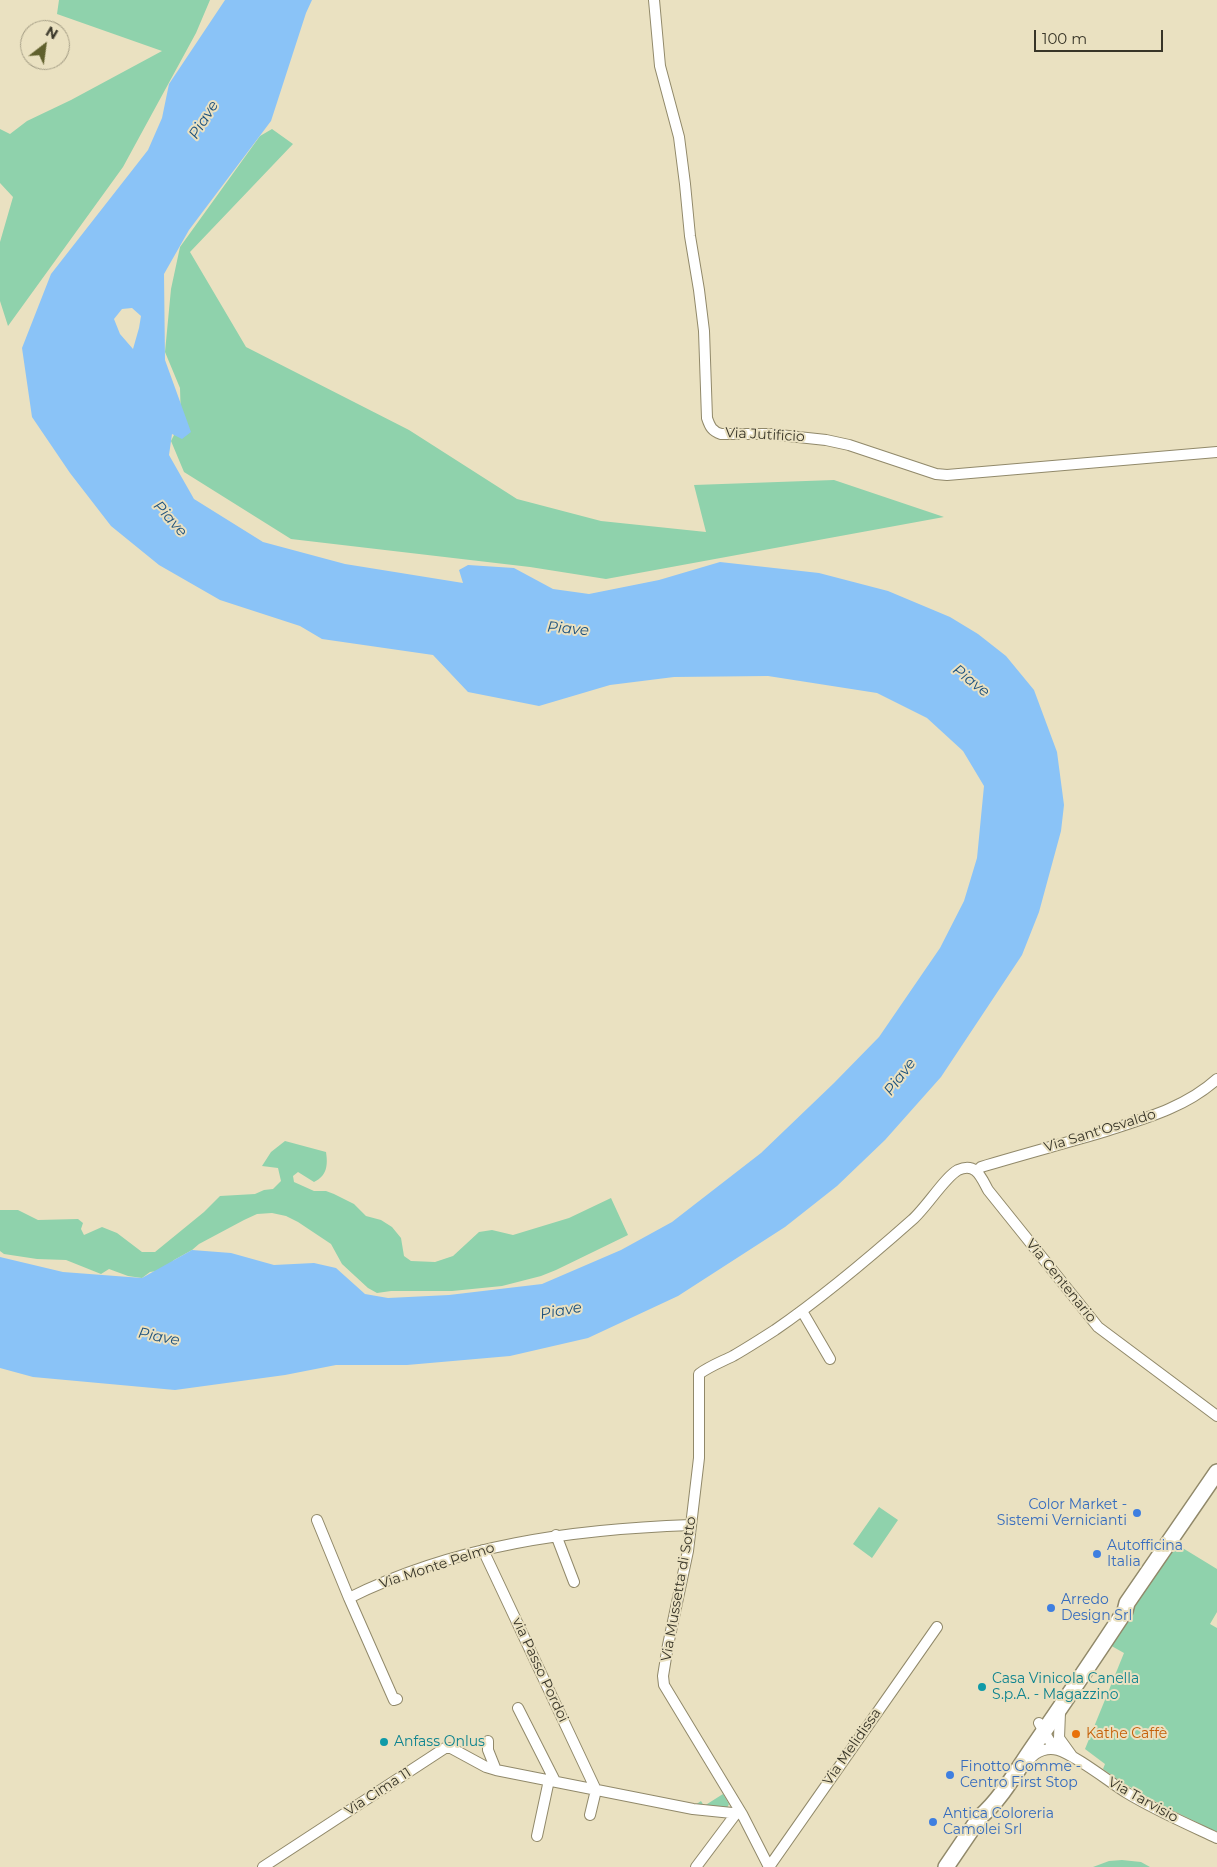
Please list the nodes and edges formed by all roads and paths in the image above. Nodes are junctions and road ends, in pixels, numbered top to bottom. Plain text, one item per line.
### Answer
1 (654, 0) edge
2 (1217, 452) edge
3 (1217, 1079) edge
4 (974, 1169) junction
5 (802, 1310) junction
6 (830, 1358) dead end
7 (1217, 1416) edge
8 (1217, 1472) edge
9 (317, 1520) dead end
10 (691, 1525) junction
11 (556, 1535) junction
12 (483, 1550) junction
13 (574, 1582) dead end
14 (348, 1598) junction
15 (1127, 1603) junction
16 (937, 1627) dead end
17 (397, 1699) dead end
18 (1063, 1703) junction
19 (518, 1708) dead end
20 (1041, 1729) junction
21 (1059, 1738) junction
22 (488, 1741) dead end
23 (1056, 1749) junction
24 (1072, 1756) junction
25 (496, 1770) junction
26 (552, 1781) junction
27 (1008, 1784) junction
28 (596, 1790) junction
29 (738, 1814) junction
30 (590, 1815) dead end
31 (980, 1816) junction
32 (537, 1836) dead end
33 (1217, 1838) edge
34 (263, 1867) edge
35 (696, 1867) edge
36 (768, 1867) edge
37 (946, 1867) edge

1 - 2 street, Via Jutificio
3 - 4 street, Via Sant'Osvaldo
4 - 5 street, Via Mussetta di Sotto
4 - 7 street, Via Centenario
5 - 6 street
5 - 10 street, Via Mussetta di Sotto
8 - 15 main road
9 - 14 street
10 - 11 street, Via Monte Pelmo
10 - 29 street, Via Mussetta di Sotto
11 - 12 street, Via Monte Pelmo
11 - 13 street
12 - 14 street, Via Monte Pelmo
12 - 28 street, via Passo Pordoi
14 - 17 street
15 - 18 main road
15 - 20 main road
16 - 36 street, Via Melidissa
18 - 20 main road
18 - 21 street
19 - 26 street
20 - 21 street
20 - 23 street
20 - 27 main road
20 - 31 main road
21 - 24 street, Via Tarvisio
22 - 25 street
23 - 24 street, Via Tarvisio
23 - 27 street
24 - 33 street, Via Tarvisio
25 - 26 street, Via Cima 11
25 - 34 street, Via Cima 11
26 - 28 street, Via Cima 11
26 - 32 street
27 - 31 main road
28 - 29 street, Via Cima 11
28 - 30 street
29 - 35 street
29 - 36 street, Via Mussetta di Sotto
31 - 37 main road

